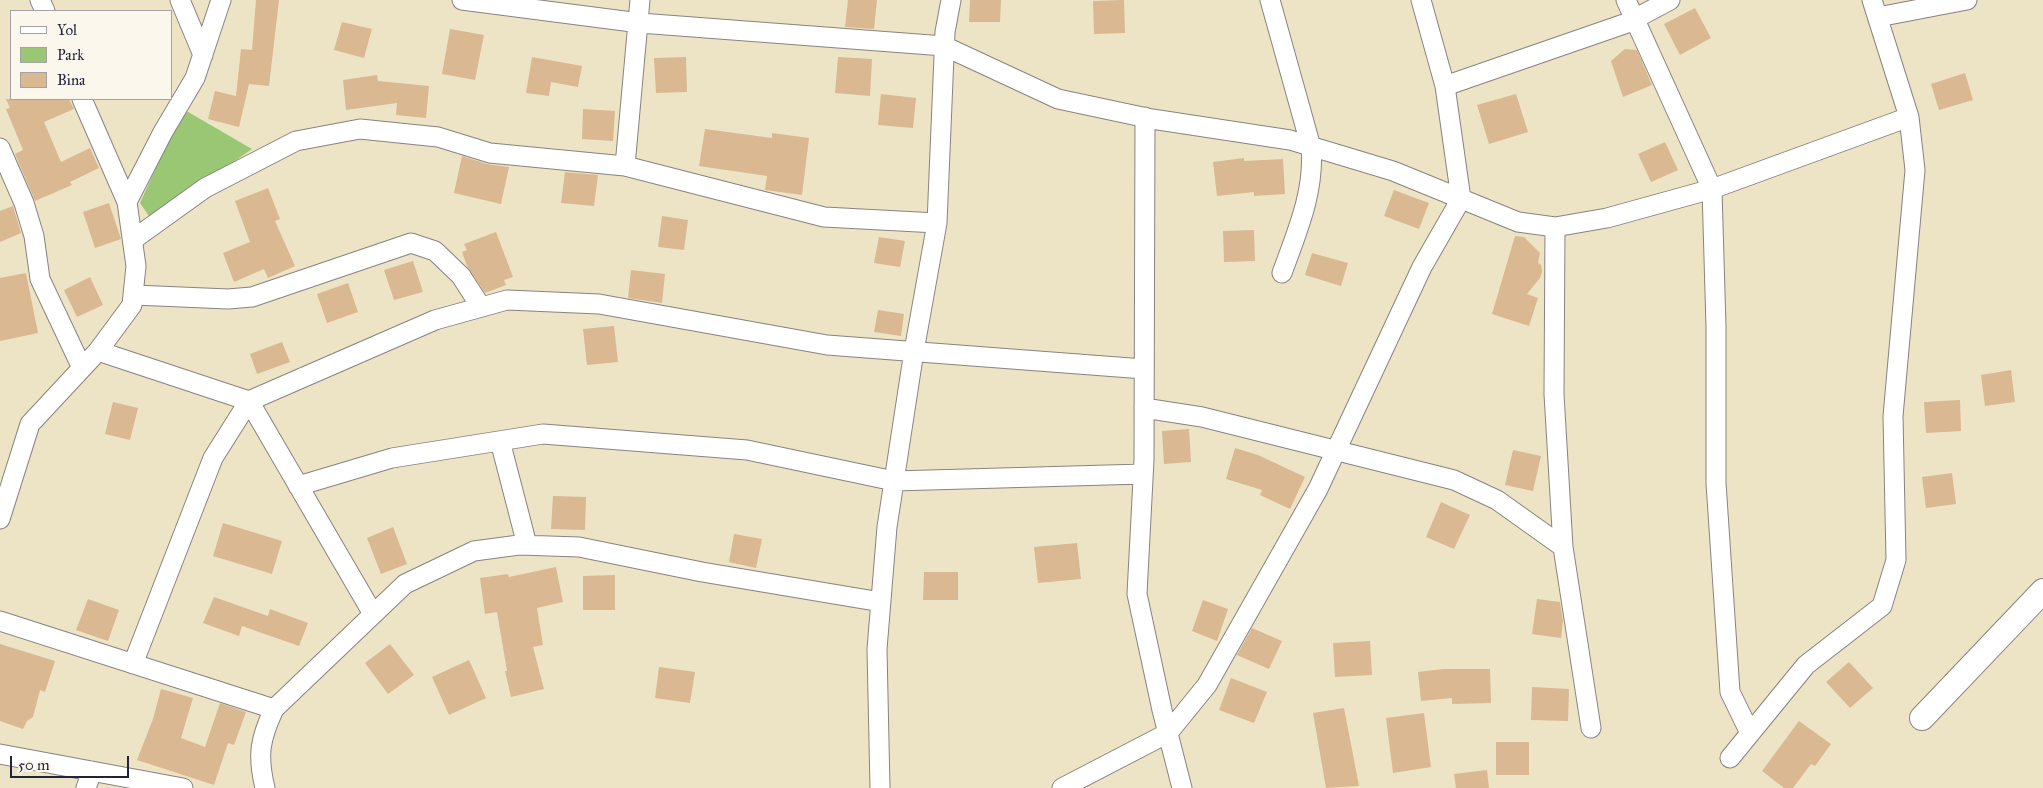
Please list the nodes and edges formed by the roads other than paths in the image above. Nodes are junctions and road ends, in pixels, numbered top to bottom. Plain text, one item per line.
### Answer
1 (180, 0) edge
2 (221, 0) edge
3 (462, 0) edge
4 (640, 0) edge
5 (951, 0) edge
6 (1270, 0) edge
7 (1421, 0) edge
8 (1626, 0) edge
9 (1670, 0) edge
10 (1967, 0) edge
11 (1875, 9) edge
12 (1635, 19) junction
13 (640, 22) junction
14 (944, 46) junction
15 (203, 54) junction
16 (1445, 86) junction
17 (82, 100) edge
18 (1909, 116) junction
19 (1145, 118) junction
20 (1311, 146) junction
21 (0, 148) edge
22 (625, 166) junction
23 (1712, 189) junction
24 (1462, 199) junction
25 (127, 202) junction
26 (937, 223) junction
27 (1555, 227) junction
28 (134, 239) junction
29 (1282, 274) dead end
30 (134, 295) junction
31 (481, 307) junction
32 (98, 351) junction
33 (914, 351) junction
34 (82, 368) junction
35 (1144, 369) junction
36 (249, 401) junction
37 (1144, 408) junction
38 (500, 440) junction
39 (1337, 449) junction
40 (1143, 474) junction
41 (894, 481) junction
42 (298, 486) junction
43 (0, 519) edge
44 (527, 545) junction
45 (1562, 547) junction
46 (2043, 591) edge
47 (881, 602) junction
48 (373, 614) junction
49 (0, 621) edge
50 (133, 664) junction
51 (274, 709) junction
52 (1922, 718) dead end
53 (1591, 728) dead end
54 (1168, 733) junction
55 (1750, 734) junction
56 (0, 754) edge
57 (1730, 758) dead end
58 (89, 779) edge
59 (183, 788) edge
60 (265, 788) edge
61 (880, 788) edge
62 (1062, 788) edge
63 (1182, 788) edge

1 - 15 street
2 - 15 street
3 - 13 street
4 - 13 street
5 - 14 street
6 - 20 street
7 - 16 street
8 - 12 street
9 - 12 street
10 - 11 street
11 - 18 street
12 - 16 street
12 - 23 street
13 - 14 street
13 - 22 street
14 - 19 street
14 - 26 street
15 - 25 street
16 - 24 street
17 - 25 street
18 - 23 street
18 - 55 street
19 - 20 street
19 - 35 street
20 - 24 street
20 - 29 street
21 - 34 street
22 - 26 street
22 - 28 street
23 - 27 street
23 - 55 street
24 - 27 street
24 - 39 street
25 - 28 street
26 - 33 street
27 - 45 street
28 - 30 street
30 - 31 street
30 - 32 street
31 - 33 street
31 - 36 street
32 - 34 street
32 - 36 street
33 - 35 street
33 - 41 street
34 - 43 street
35 - 37 street
36 - 42 street
36 - 50 street
37 - 39 street
37 - 40 street
38 - 41 street
38 - 42 street
38 - 44 street
39 - 45 street
39 - 54 street
40 - 41 street
40 - 54 street
41 - 47 street
42 - 48 street
44 - 47 street
44 - 48 street
45 - 53 street
46 - 52 street
47 - 61 street
48 - 51 street
49 - 50 street
50 - 51 street
51 - 60 street
54 - 62 street
54 - 63 street
55 - 57 street
56 - 58 street
58 - 59 street

